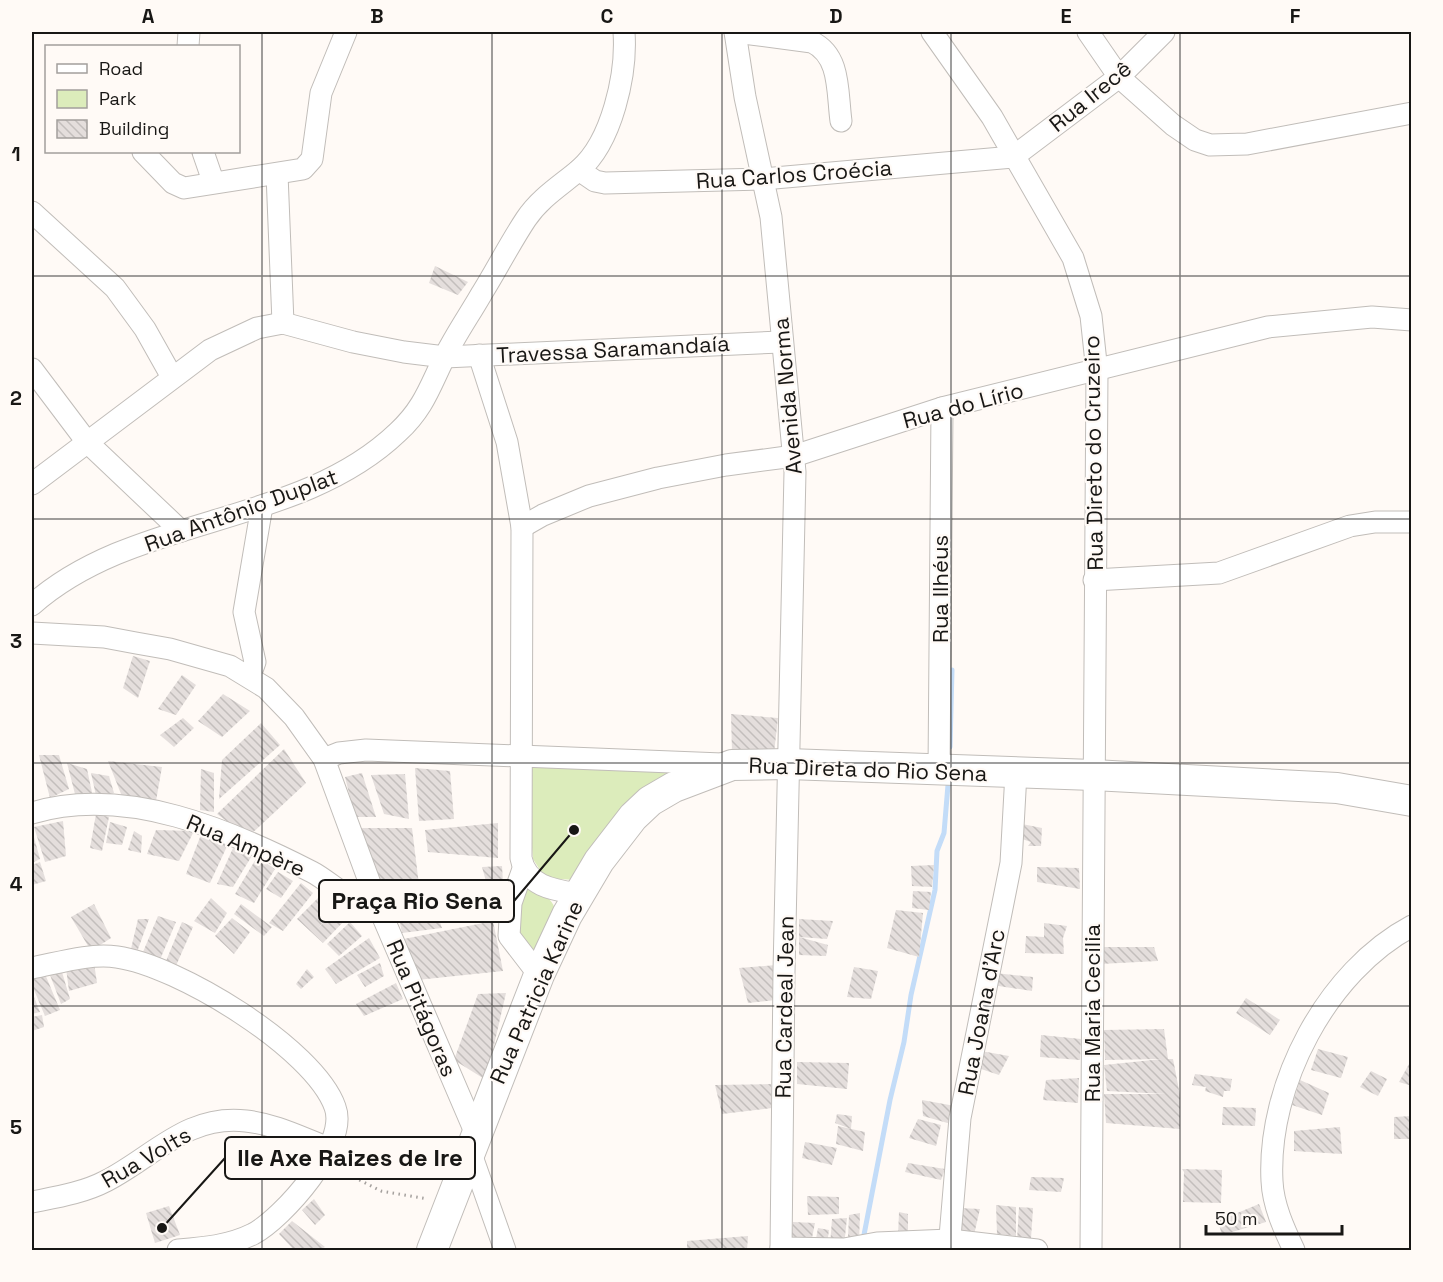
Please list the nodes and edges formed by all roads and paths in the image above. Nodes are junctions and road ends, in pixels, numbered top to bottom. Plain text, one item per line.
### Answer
1 (346, 32) edge
2 (624, 32) edge
3 (735, 32) edge
4 (932, 32) edge
5 (1088, 32) edge
6 (1164, 32) edge
7 (1119, 77) junction
8 (1412, 112) edge
9 (841, 120) dead end
10 (144, 153) edge
11 (203, 153) edge
12 (1013, 157) junction
13 (579, 170) junction
14 (277, 174) junction
15 (763, 179) junction
16 (213, 181) junction
17 (32, 212) edge
18 (1412, 320) edge
19 (283, 323) junction
20 (781, 342) junction
21 (479, 356) junction
22 (445, 357) junction
23 (32, 369) edge
24 (1096, 372) junction
25 (172, 377) junction
26 (942, 408) junction
27 (87, 442) junction
28 (794, 456) junction
29 (32, 484) edge
30 (262, 506) junction
31 (1412, 522) edge
32 (522, 527) junction
33 (181, 531) junction
34 (1094, 580) junction
35 (32, 605) edge
36 (32, 633) edge
37 (250, 676) junction
38 (520, 756) junction
39 (324, 759) junction
40 (788, 764) junction
41 (732, 765) junction
42 (939, 770) junction
43 (1016, 773) junction
44 (1093, 775) junction
45 (1412, 801) edge
46 (32, 813) edge
47 (523, 869) junction
48 (579, 894) junction
49 (379, 908) junction
50 (1412, 926) edge
51 (32, 968) edge
52 (539, 975) junction
53 (473, 1141) junction
54 (325, 1154) junction
55 (452, 1196) junction
56 (32, 1202) edge
57 (953, 1245) edge
58 (781, 1249) edge
59 (178, 1250) edge
60 (432, 1251) edge
61 (505, 1251) edge
62 (1037, 1251) edge
63 (1092, 1251) edge
64 (1294, 1251) edge

1 - 14 street
2 - 13 street, Rua Antônio Duplat
3 - 9 street
3 - 15 street, Avenida Norma
4 - 12 street, Rua Direto do Cruzeiro
5 - 7 street
6 - 7 street, Rua Irecê
7 - 8 street
7 - 12 street, Rua Irecê
10 - 16 street
11 - 16 street
12 - 15 street, Rua Carlos Croécia
12 - 24 street, Rua Direto do Cruzeiro
13 - 15 street, Rua Carlos Croécia
13 - 22 street, Rua Antônio Duplat
14 - 16 street
14 - 19 street
15 - 20 street, Avenida Norma
17 - 25 street
18 - 24 street, Rua do Lírio
19 - 22 street, Travessa Saramandaía
19 - 25 street
20 - 21 street, Travessa Saramandaía
20 - 28 street, Avenida Norma
21 - 22 street, Travessa Saramandaía
21 - 32 street
22 - 30 street, Rua Antônio Duplat
23 - 27 street
24 - 26 street, Rua do Lírio
24 - 34 street, Rua Direto do Cruzeiro
25 - 27 street
26 - 28 street, Rua do Lírio
26 - 42 street, Rua Ilhéus
27 - 29 street
27 - 33 street
28 - 32 street, Rua do Lírio
28 - 40 street, Avenida Norma
30 - 33 street, Rua Antônio Duplat
30 - 37 street
31 - 34 street
32 - 38 street
33 - 35 street, Rua Antônio Duplat
34 - 44 street, Rua Direto do Cruzeiro
36 - 37 street, Rua Pitágoras
37 - 39 street, Rua Pitágoras
38 - 39 street, Rua Direta do Rio Sena
38 - 41 street, Rua Direta do Rio Sena
38 - 47 street
39 - 49 street, Rua Pitágoras
40 - 41 main road, Rua Direta do Rio Sena
40 - 42 main road, Rua Direta do Rio Sena
40 - 58 street, Rua Cardeal Jean
41 - 48 main road, Rua Patricia Karine
42 - 43 main road, Rua Direta do Rio Sena
43 - 44 main road, Rua Direta do Rio Sena
43 - 57 street, Rua Joana d'Arc
44 - 45 main road, Rua Direta do Rio Sena
44 - 63 street, Rua Maria Cecilia
46 - 49 street, Rua Ampère
47 - 48 street
47 - 52 street
48 - 52 main road, Rua Patricia Karine
49 - 53 street, Rua Pitágoras
50 - 64 street
51 - 54 street
52 - 53 main road, Rua Patricia Karine
53 - 55 main road, Rua Patricia Karine
53 - 61 street, Rua Pitágoras
54 - 55 path
54 - 56 street, Rua Volts
54 - 59 street
55 - 60 main road, Rua Patricia Karine
57 - 58 street
57 - 62 street

